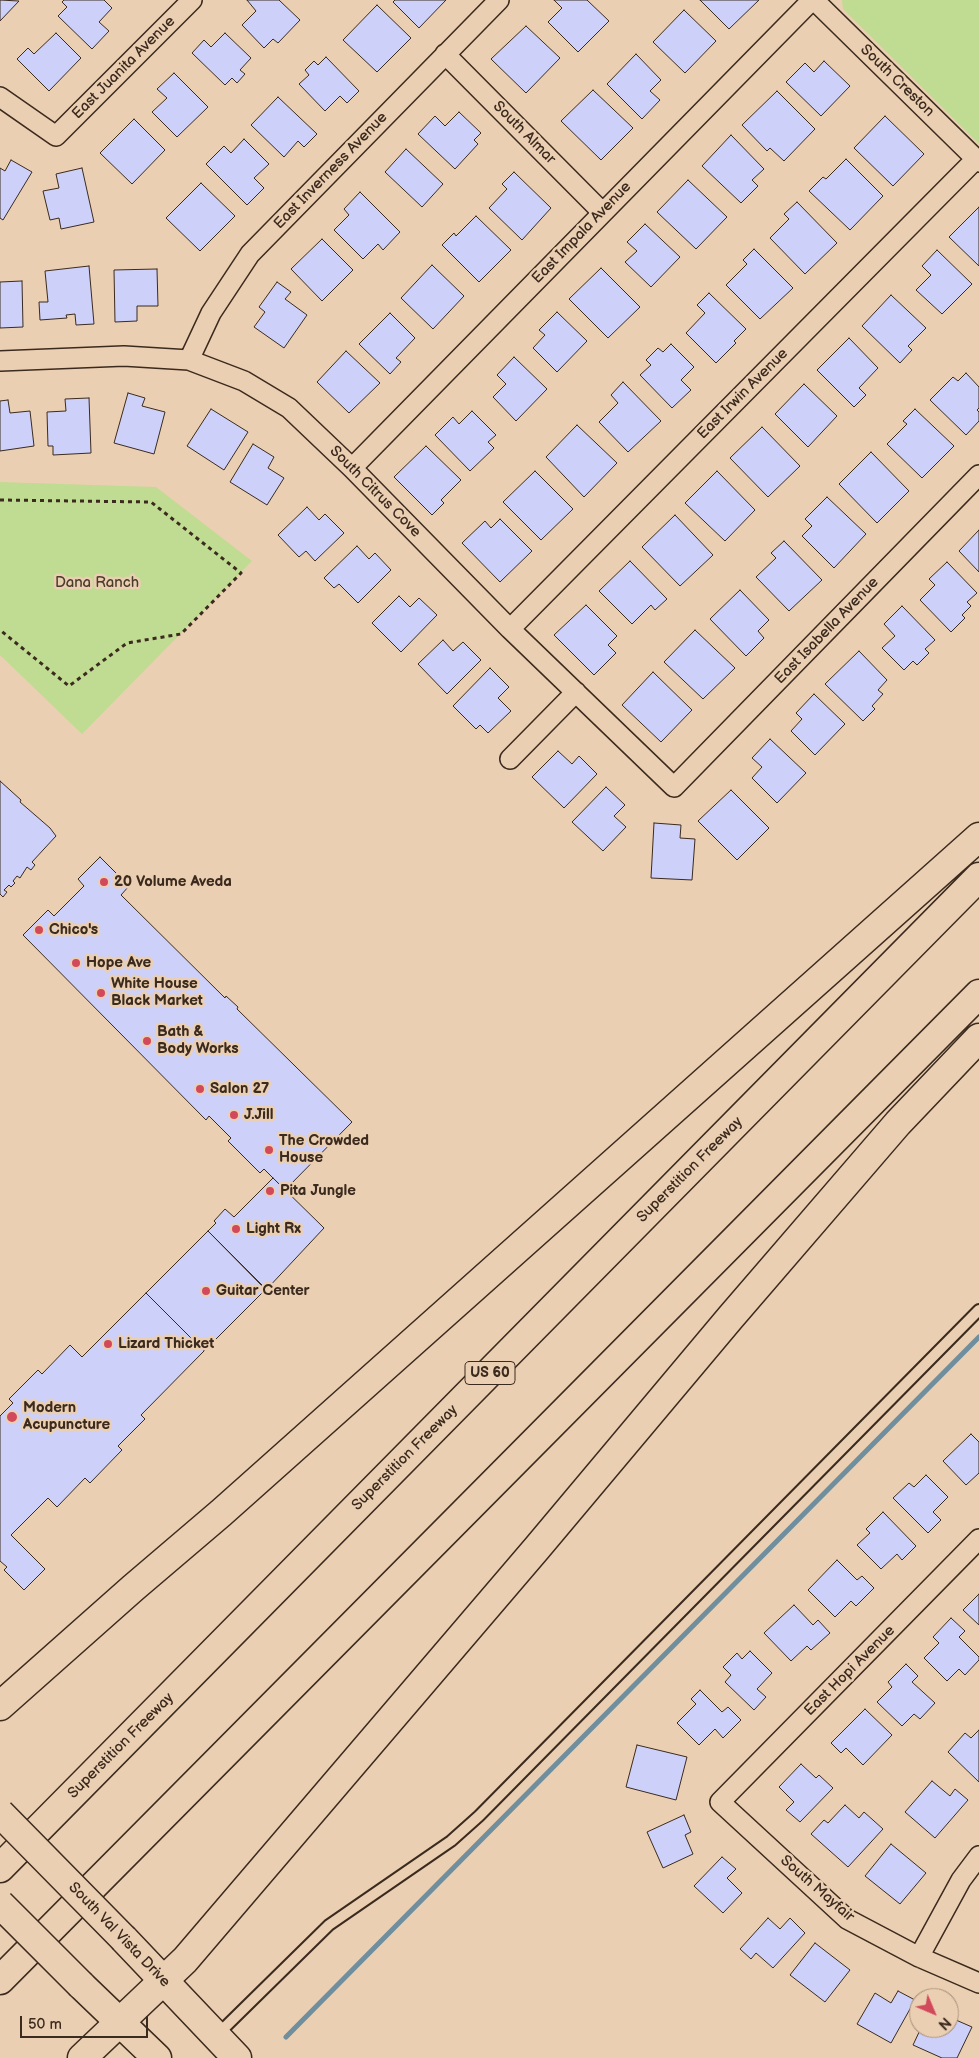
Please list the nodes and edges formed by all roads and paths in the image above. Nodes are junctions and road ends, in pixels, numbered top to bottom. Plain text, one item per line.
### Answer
1 (192, 0) edge
2 (499, 0) edge
3 (813, 0) edge
4 (446, 54) junction
5 (0, 97) edge
6 (977, 160) edge
7 (602, 212) junction
8 (189, 360) junction
9 (0, 361) edge
10 (352, 468) junction
11 (979, 475) edge
12 (0, 500) edge
13 (510, 629) junction
14 (0, 630) edge
15 (576, 692) junction
16 (510, 759) dead end
17 (674, 787) joint
18 (979, 837) edge
19 (979, 877) edge
20 (979, 994) edge
21 (979, 1038) edge
22 (979, 1310) edge
23 (979, 1539) edge
24 (0, 1706) edge
25 (720, 1802) joint
26 (0, 1813) edge
27 (979, 1856) edge
28 (0, 1868) edge
29 (0, 1904) edge
30 (919, 1957) junction
31 (0, 1980) edge
32 (164, 1981) junction
33 (979, 1983) edge
34 (120, 2023) junction
35 (216, 2036) junction
36 (82, 2058) edge
37 (157, 2058) edge
38 (237, 2058) edge

1 - 5 street, East Juanita Avenue
2 - 4 street, East Inverness Avenue
3 - 6 street, South Creston
3 - 7 street, East Impala Avenue
4 - 7 street, South Almar
4 - 8 street, East Inverness Avenue
6 - 13 street, East Irwin Avenue
7 - 10 street, East Impala Avenue
8 - 9 street, South Citrus Cove
8 - 10 street, South Citrus Cove
10 - 13 street, South Citrus Cove
11 - 17 street, East Isabella Avenue
12 - 14 path
13 - 15 street, South Citrus Cove
15 - 16 street
15 - 17 street, South Citrus Cove
18 - 24 main road
19 - 28 main road, Superstition Freeway / US 60
20 - 31 main road
21 - 32 main road
22 - 35 lane
23 - 25 street, East Hopi Avenue
25 - 30 street, South Mayfair
26 - 32 main road, South Val Vista Drive, bridge
27 - 30 street
29 - 34 main road, bridge
30 - 33 street, South Mayfair
32 - 34 main road
32 - 35 main road, South Val Vista Drive
34 - 36 main road
34 - 37 main road
35 - 38 main road, South Val Vista Drive

